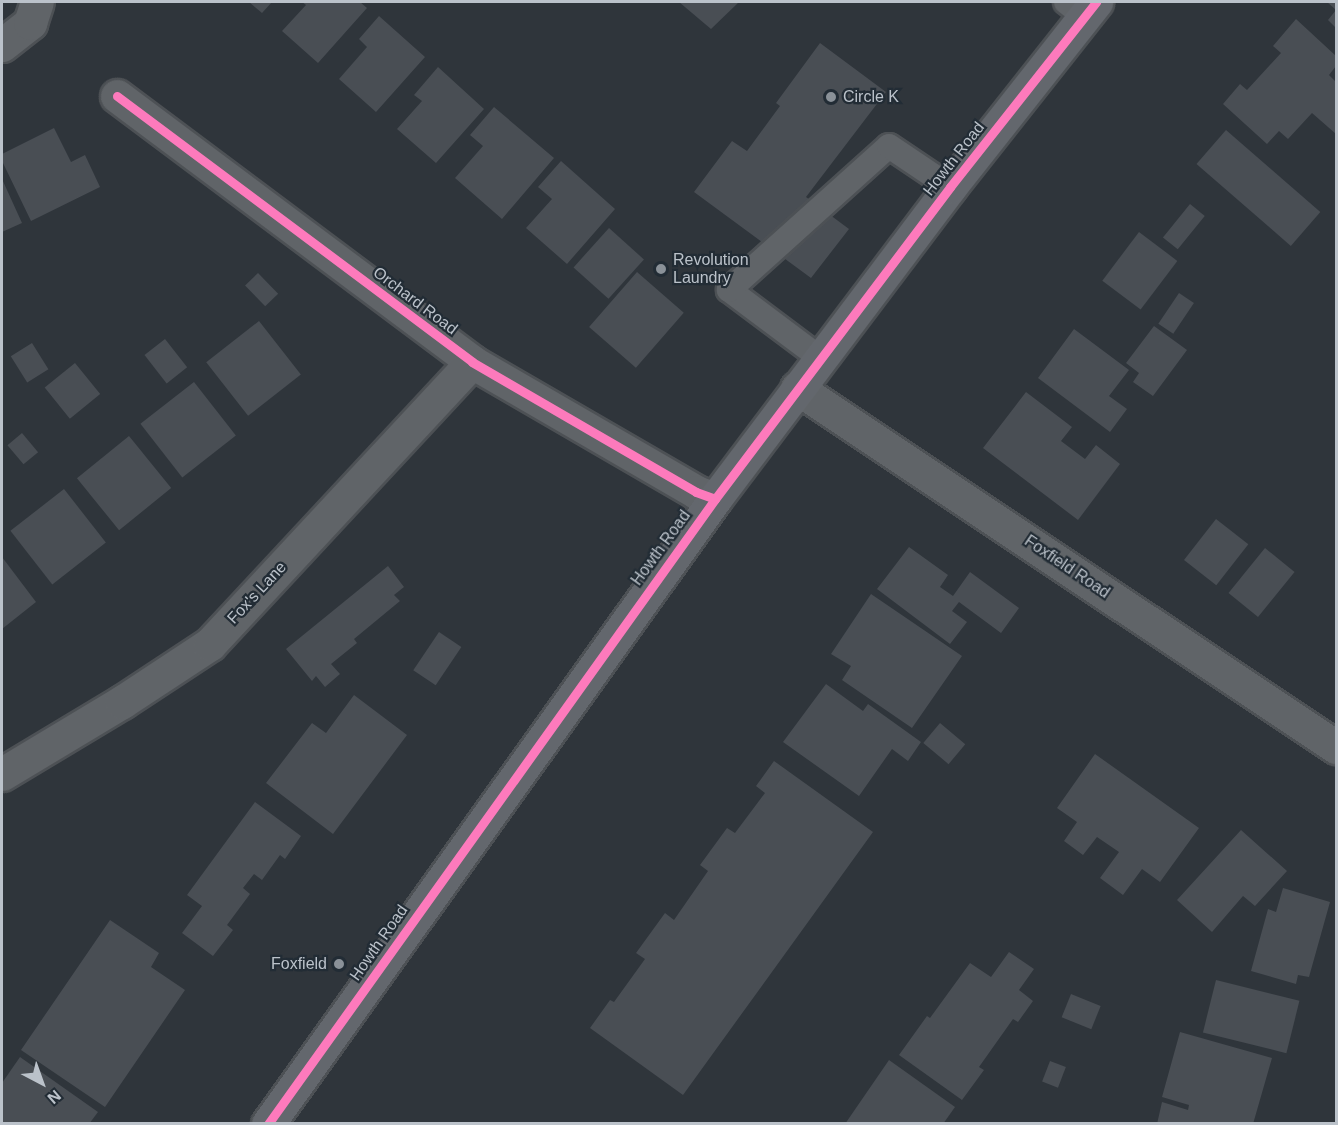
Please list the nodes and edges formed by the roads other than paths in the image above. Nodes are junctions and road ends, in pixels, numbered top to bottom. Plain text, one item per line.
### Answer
1 (38, 2) edge
2 (1082, 6) edge
3 (2, 45) edge
4 (117, 96) dead end
5 (950, 187) junction
6 (820, 358) junction
7 (471, 362) junction
8 (797, 388) junction
9 (715, 499) junction
10 (1336, 747) edge
11 (2, 774) edge
12 (268, 1124) edge

1 - 3 street
2 - 5 main road, Howth Road
4 - 7 street, Orchard Road
5 - 6 main road, Howth Road
5 - 6 lane
6 - 8 main road, Howth Road
7 - 9 street, Orchard Road
7 - 11 street, Fox's Lane
8 - 9 main road, Howth Road
8 - 10 street, Foxfield Road
9 - 12 main road, Howth Road

